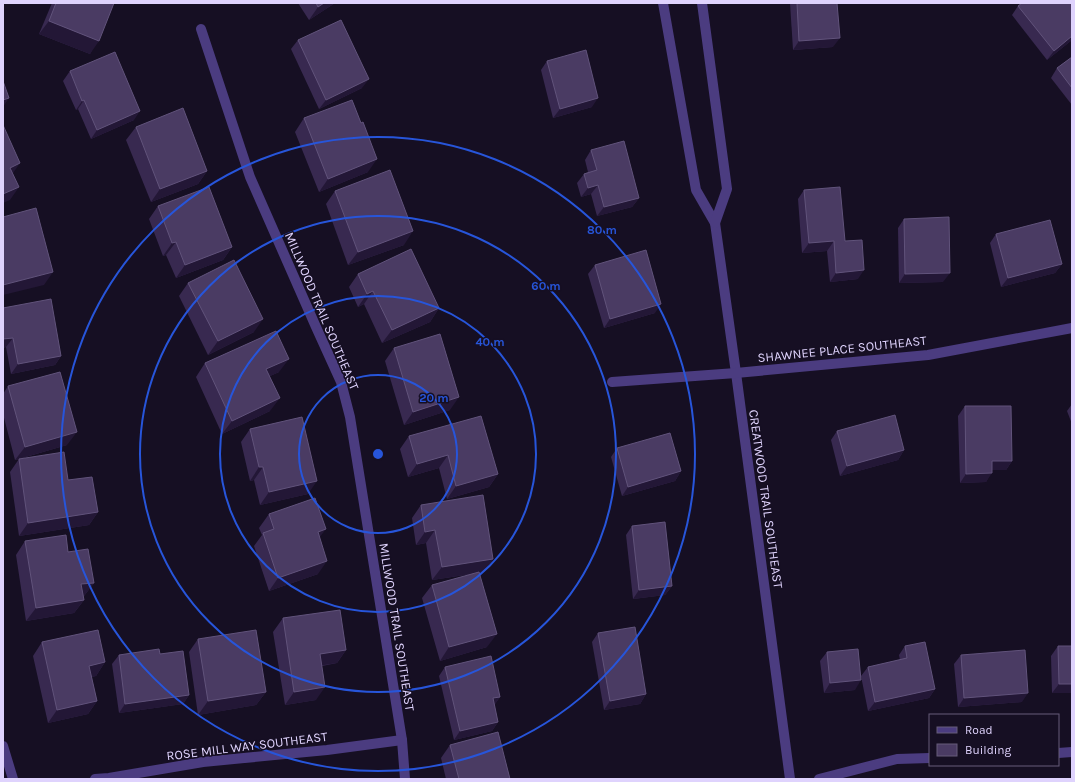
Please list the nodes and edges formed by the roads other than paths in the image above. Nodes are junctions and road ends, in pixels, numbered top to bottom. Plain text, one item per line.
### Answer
1 (663, 3) edge
2 (702, 3) edge
3 (201, 29) dead end
4 (715, 223) junction
5 (1072, 328) edge
6 (736, 373) junction
7 (612, 382) dead end
8 (402, 740) junction
9 (3, 746) edge
10 (1072, 752) edge
11 (1059, 753) edge
12 (929, 758) edge
13 (13, 779) edge
14 (95, 779) edge
15 (405, 779) edge
16 (790, 779) edge
17 (819, 779) edge

1 - 4 street, CREATWOOD TRAIL SOUTHEAST
2 - 4 street, CREATWOOD TRAIL SOUTHEAST
3 - 8 street, MILLWOOD TRAIL SOUTHEAST
4 - 6 street, CREATWOOD TRAIL SOUTHEAST
5 - 6 street, SHAWNEE PLACE SOUTHEAST
6 - 7 street, SHAWNEE PLACE SOUTHEAST
6 - 16 street, CREATWOOD TRAIL SOUTHEAST
8 - 14 street, ROSE MILL WAY SOUTHEAST
8 - 15 street, MILLWOOD TRAIL SOUTHEAST
9 - 13 street
10 - 11 street
12 - 17 street

